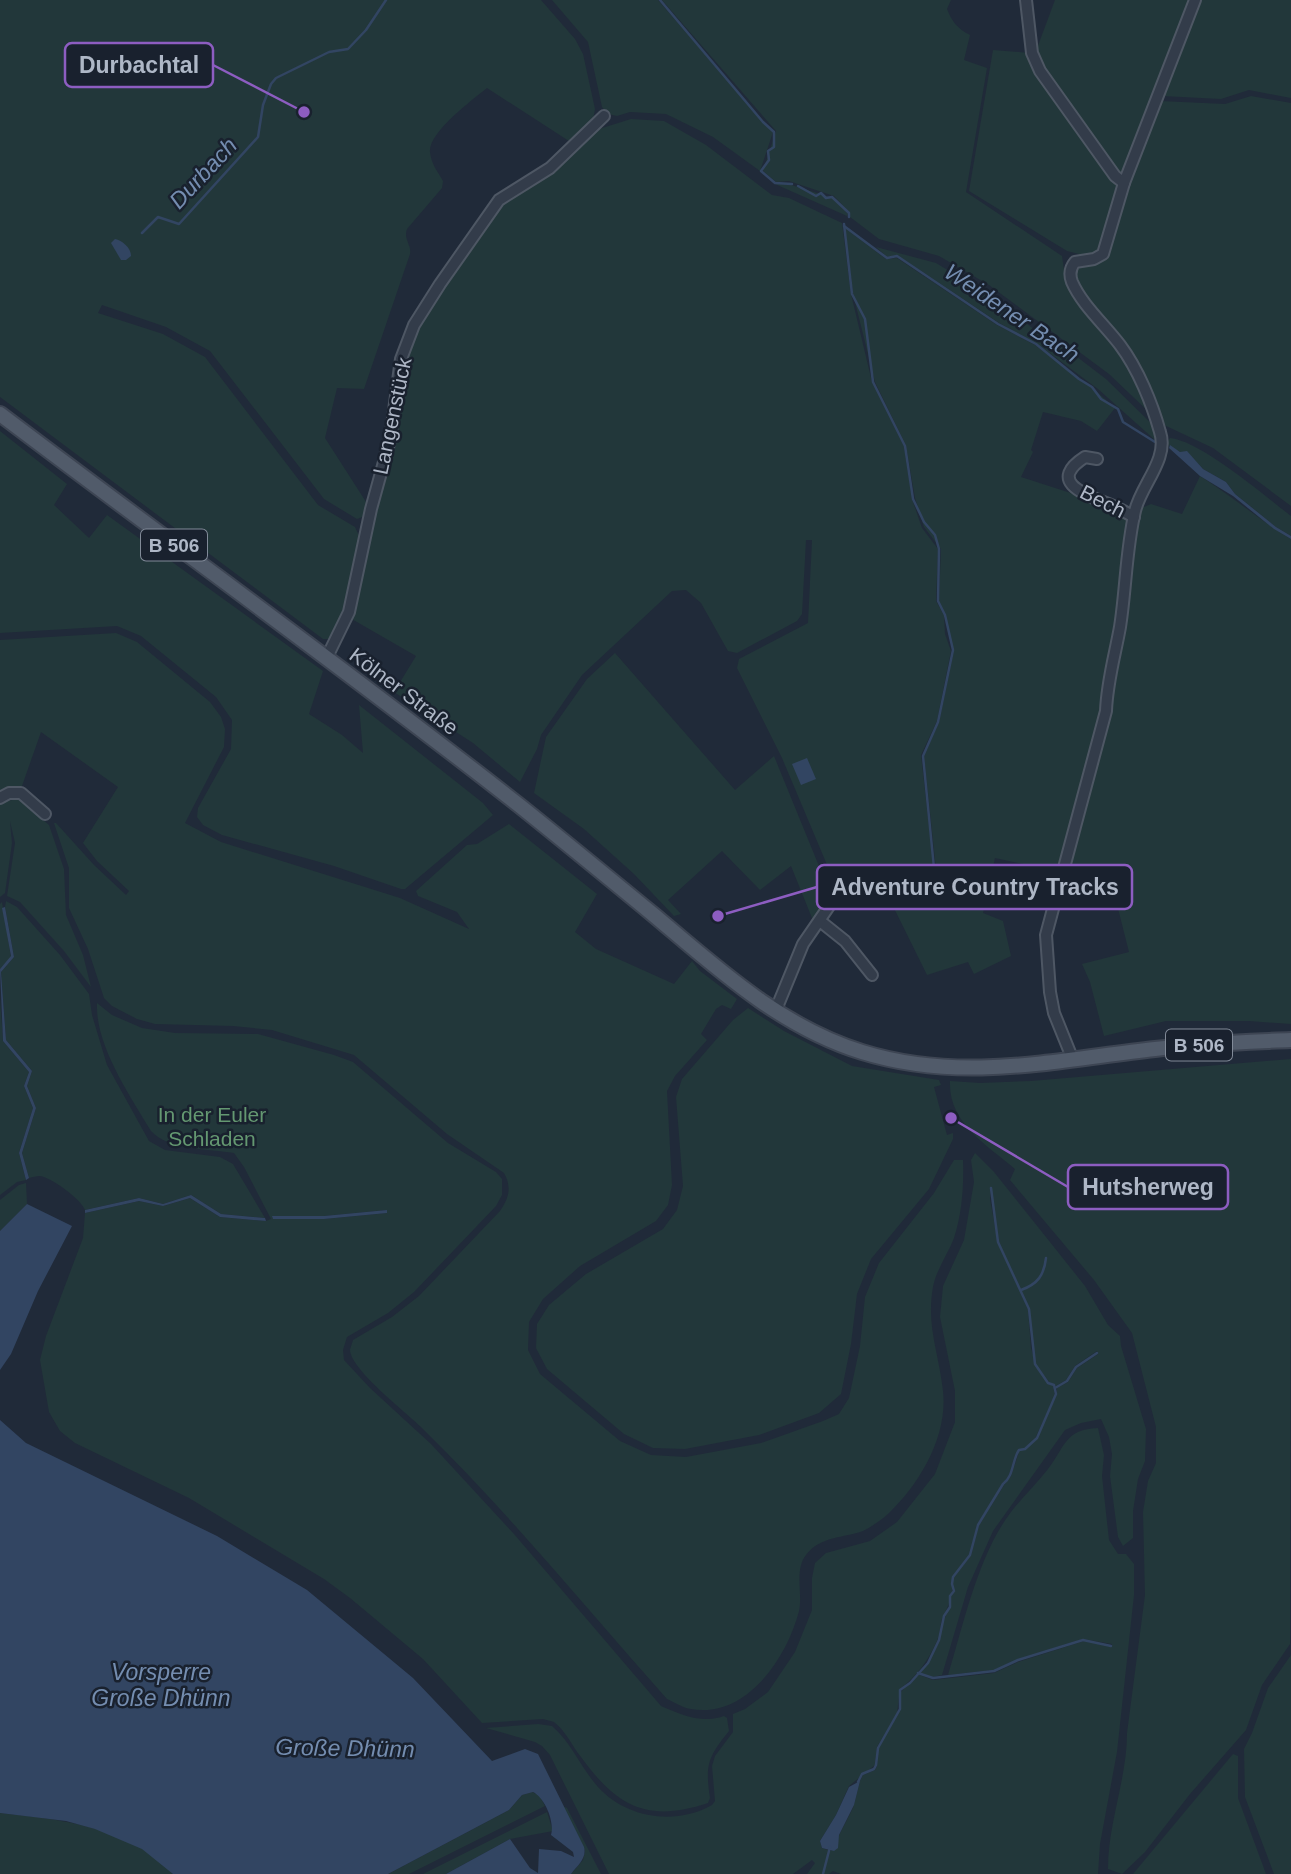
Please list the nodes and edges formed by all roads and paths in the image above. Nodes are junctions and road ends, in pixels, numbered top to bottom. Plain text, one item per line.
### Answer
1 (1026, 0) edge
2 (1195, 0) edge
3 (604, 116) dead end
4 (1124, 183) junction
5 (0, 414) edge
6 (1097, 459) dead end
7 (1134, 517) junction
8 (326, 659) junction
9 (0, 797) edge
10 (45, 814) dead end
11 (832, 888) dead end
12 (820, 921) junction
13 (872, 975) dead end
14 (775, 1012) junction
15 (1291, 1041) edge
16 (1073, 1060) junction

1 - 4 street
2 - 4 street
3 - 8 street, Langenstück
4 - 7 street, Bech
5 - 8 main road, Kölner Straße / B 506
6 - 7 street, Bech
7 - 16 street
8 - 14 main road, Kölner Straße / B 506
9 - 10 street
11 - 12 street
12 - 13 street
12 - 14 street
14 - 16 main road, Kölner Straße / B 506
15 - 16 main road, Kölner Straße / B 506

